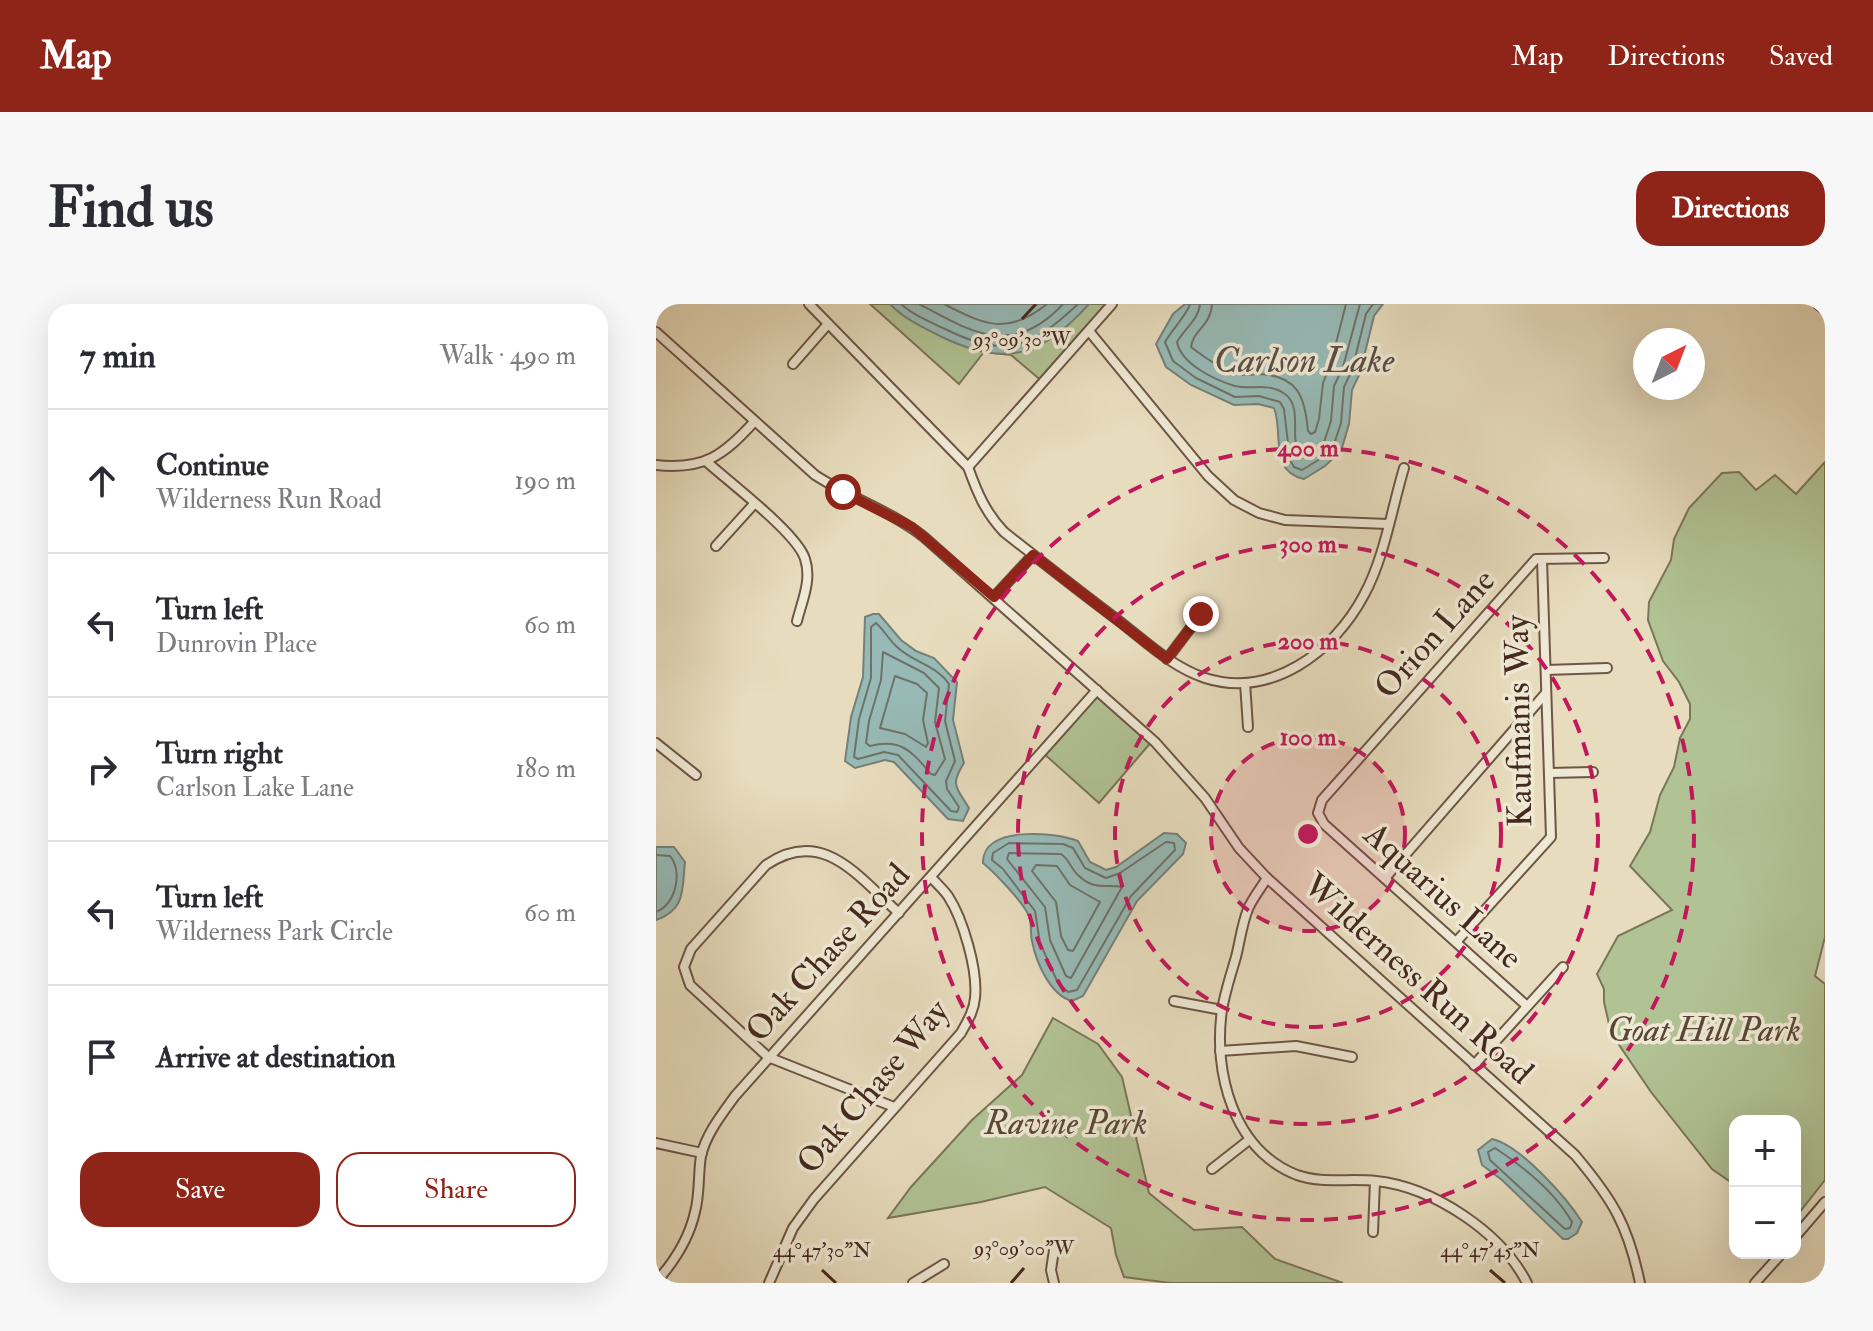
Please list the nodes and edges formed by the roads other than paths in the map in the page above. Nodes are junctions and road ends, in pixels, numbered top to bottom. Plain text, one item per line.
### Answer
1 (809, 304) edge
2 (1112, 304) edge
3 (1820, 304) edge
4 (1825, 308) edge
5 (828, 324) junction
6 (1089, 331) junction
7 (656, 332) edge
8 (793, 364) dead end
9 (754, 422) junction
10 (707, 462) junction
11 (656, 465) edge
12 (968, 467) junction
13 (1404, 468) dead end
14 (754, 504) junction
15 (1388, 524) junction
16 (716, 546) dead end
17 (1033, 555) junction
18 (1604, 558) dead end
19 (1542, 560) junction
20 (994, 597) junction
21 (1201, 614) dead end
22 (797, 621) dead end
23 (1167, 659) junction
24 (1607, 668) dead end
25 (1546, 670) junction
26 (1245, 683) junction
27 (1097, 690) junction
28 (1547, 693) junction
29 (1248, 727) dead end
30 (656, 743) edge
31 (1593, 772) dead end
32 (1549, 773) junction
33 (696, 775) dead end
34 (1324, 824) joint
35 (931, 877) junction
36 (1267, 878) junction
37 (1385, 878) junction
38 (899, 913) junction
39 (1456, 942) junction
40 (1563, 967) dead end
41 (1174, 1001) dead end
42 (1527, 1006) junction
43 (1222, 1010) junction
44 (1220, 1051) junction
45 (768, 1057) junction
46 (1352, 1057) dead end
47 (1474, 1065) junction
48 (894, 1107) junction
49 (1249, 1140) junction
50 (656, 1143) edge
51 (702, 1153) junction
52 (1212, 1169) dead end
53 (1375, 1181) junction
54 (1825, 1202) edge
55 (1801, 1230) edge
56 (1373, 1232) dead end
57 (1054, 1250) dead end
58 (1777, 1259) edge
59 (944, 1264) dead end
60 (656, 1282) edge
61 (769, 1283) edge
62 (913, 1283) edge
63 (1054, 1283) edge
64 (1527, 1283) edge
65 (1640, 1283) edge
66 (1755, 1283) edge

1 - 5 street
2 - 6 street
3 - 4 main road
5 - 8 street
5 - 12 street
6 - 12 street
6 - 15 street
7 - 9 street, Wilderness Run Road
9 - 10 street
9 - 20 street, Wilderness Run Road
10 - 11 street
10 - 14 street
12 - 17 street
13 - 15 street
14 - 16 street
14 - 22 street
15 - 26 street
17 - 20 street
17 - 23 street
18 - 19 street
19 - 25 street, Kaufmanis Way
19 - 34 street, Orion Lane
20 - 27 street, Wilderness Run Road
21 - 23 street
23 - 26 street
24 - 25 street
25 - 28 street, Kaufmanis Way
26 - 29 street
27 - 35 street, Oak Chase Road
27 - 36 street, Wilderness Run Road
28 - 32 street, Kaufmanis Way
28 - 37 street
30 - 33 street
31 - 32 street
32 - 39 street, Kaufmanis Way
34 - 37 street, Aquarius Lane
35 - 38 street, Oak Chase Road
35 - 48 street, Oak Chase Way
36 - 43 street
36 - 47 street, Wilderness Run Road
37 - 39 street, Aquarius Lane
38 - 45 street, Oak Chase Road
38 - 45 street
39 - 42 street, Aquarius Lane
40 - 42 street
41 - 43 street
42 - 47 street
43 - 44 street
44 - 46 street
44 - 49 street
45 - 48 street
45 - 51 street, Oak Chase Road
47 - 65 street, Wilderness Run Road
48 - 61 street, Oak Chase Way
49 - 52 street
49 - 53 street
50 - 51 street
51 - 60 street, Oak Chase Road
53 - 56 street
53 - 64 street
54 - 55 street
57 - 63 street
58 - 66 street
59 - 62 street

